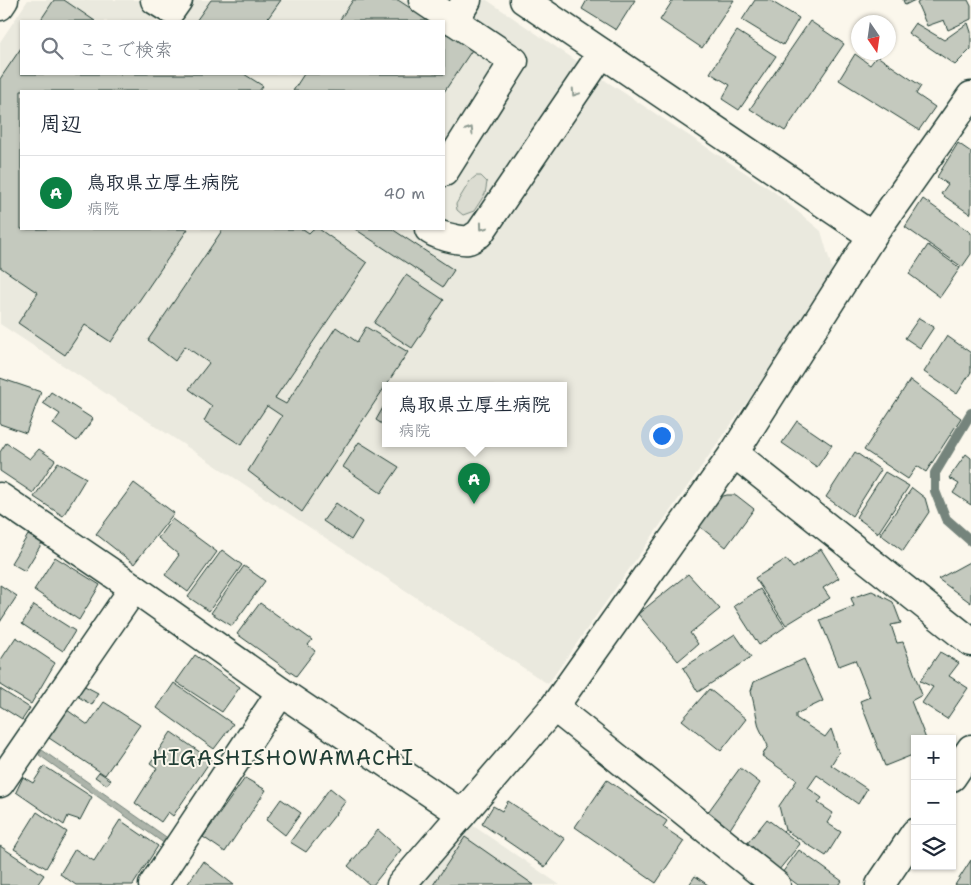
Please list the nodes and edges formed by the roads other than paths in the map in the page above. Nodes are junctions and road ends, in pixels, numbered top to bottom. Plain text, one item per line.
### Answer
1 (4, 0) edge
2 (155, 0) edge
3 (178, 0) edge
4 (423, 0) edge
5 (524, 0) edge
6 (0, 6) edge
7 (460, 11) edge
8 (602, 53) junction
9 (971, 96) edge
10 (445, 170) edge
11 (430, 230) edge
12 (872, 236) junction
13 (734, 453) junction
14 (0, 497) edge
15 (134, 588) junction
16 (971, 642) edge
17 (281, 692) junction
18 (554, 707) junction
19 (971, 749) edge
20 (956, 771) edge
21 (0, 783) edge
22 (462, 814) junction
23 (911, 839) edge
24 (153, 885) edge
25 (401, 885) edge
26 (776, 885) edge
27 (880, 885) edge

1 - 6 street
2 - 3 street
4 - 7 street
5 - 8 street
10 -> 7 street
8 -> 11 street
8 - 12 street
9 - 12 street
12 - 13 street
13 - 16 street
13 - 18 street
14 - 15 street
15 - 17 street
15 - 21 street
17 - 22 street
17 - 24 street
18 - 22 street
18 - 26 street
19 - 20 street
22 - 25 street
23 - 27 street

